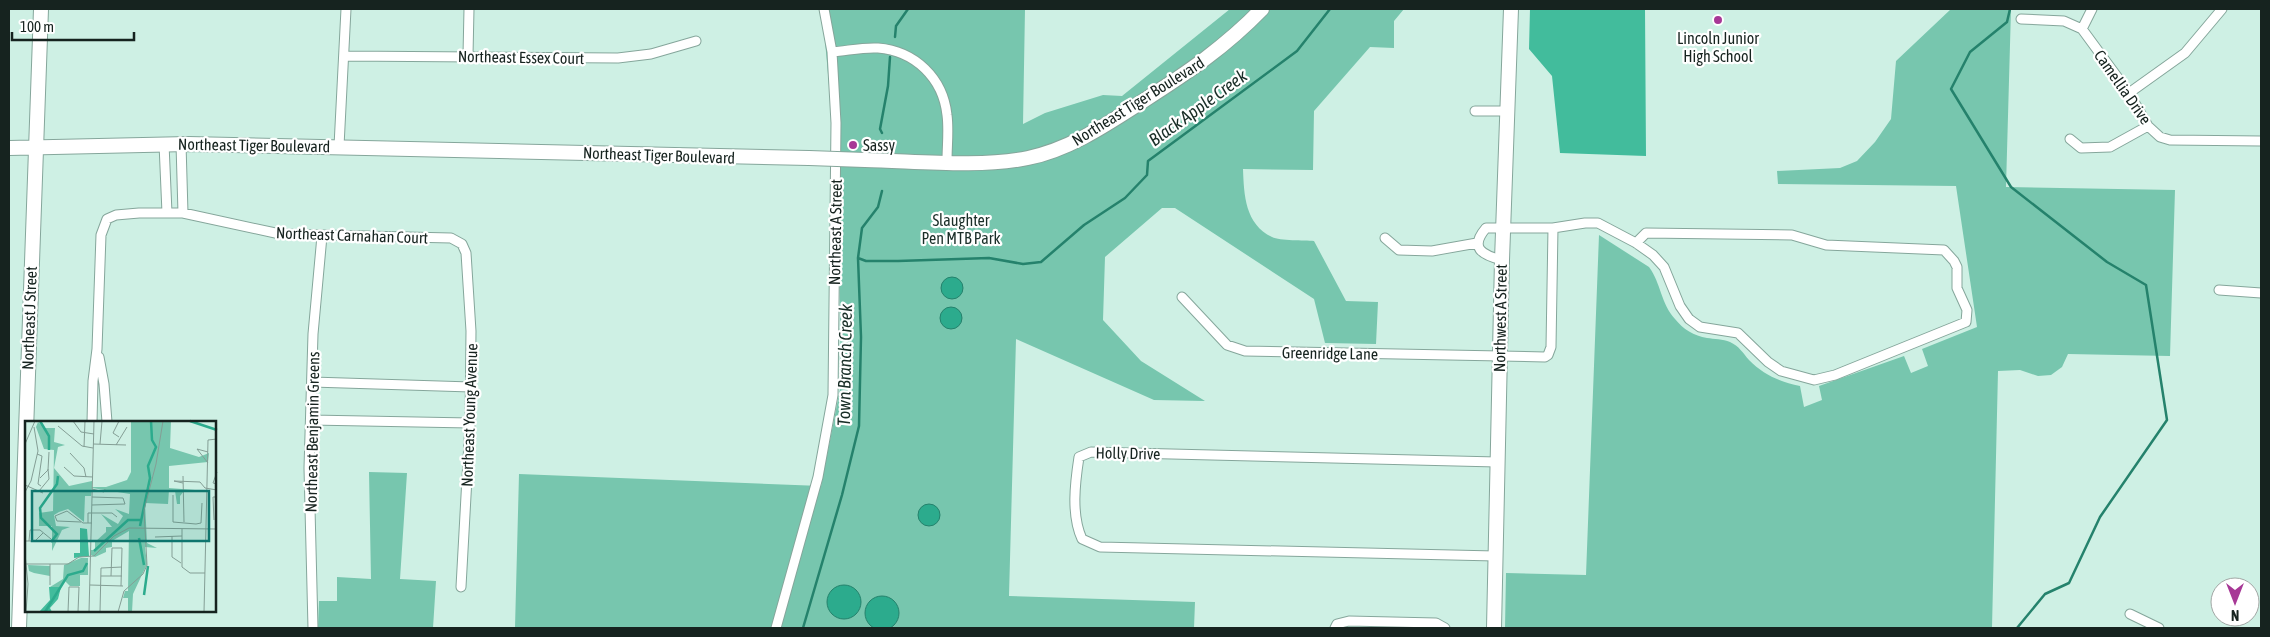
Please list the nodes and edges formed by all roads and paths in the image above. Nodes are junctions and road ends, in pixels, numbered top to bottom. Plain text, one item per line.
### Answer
1 (41, 9) edge
2 (346, 9) edge
3 (469, 9) edge
4 (824, 9) edge
5 (1262, 9) edge
6 (1511, 9) edge
7 (2092, 9) edge
8 (2222, 9) edge
9 (2021, 19) dead end
10 (2082, 29) junction
11 (696, 41) dead end
12 (832, 52) junction
13 (344, 56) junction
14 (468, 56) junction
15 (2129, 94) junction
16 (1475, 111) dead end
17 (1507, 111) junction
18 (2148, 126) junction
19 (2070, 139) dead end
20 (2261, 141) edge
21 (164, 144) junction
22 (181, 144) junction
23 (340, 146) junction
24 (9, 148) edge
25 (35, 148) junction
26 (947, 161) junction
27 (167, 213) junction
28 (183, 213) junction
29 (1503, 227) junction
30 (1554, 228) junction
31 (322, 236) junction
32 (1385, 238) dead end
33 (1478, 243) junction
34 (1636, 243) junction
35 (462, 244) joint
36 (1502, 260) junction
37 (2219, 290) dead end
38 (2261, 293) edge
39 (1182, 297) dead end
40 (97, 350) junction
41 (1499, 355) junction
42 (312, 382) junction
43 (471, 387) junction
44 (311, 420) junction
45 (28, 421) edge
46 (92, 421) edge
47 (107, 421) edge
48 (470, 423) junction
49 (1497, 462) junction
50 (25, 539) edge
51 (1495, 556) junction
52 (24, 578) edge
53 (461, 587) dead end
54 (2130, 614) dead end
55 (19, 628) edge
56 (313, 628) edge
57 (776, 628) edge
58 (1335, 628) edge
59 (1445, 628) edge
60 (1494, 628) edge
61 (2159, 628) edge

1 - 25 street, Northeast J Street
2 - 13 street
3 - 14 street
4 - 12 street, Northeast A Street
5 - 26 street, Northeast Tiger Boulevard
6 - 17 street, Northwest A Street
7 - 10 street
8 - 15 street
9 - 10 street
10 - 15 street, Camellia Drive
11 - 14 street, Northeast Essex Court
12 - 26 street
12 - 57 street, Northeast A Street
13 - 14 street, Northeast Essex Court
13 - 23 street
15 - 18 street, Camellia Drive
16 - 17 street
17 - 29 street, Northwest A Street
18 - 19 street
18 - 20 street, Camellia Drive
21 - 22 street, Northeast Tiger Boulevard
21 - 25 street, Northeast Tiger Boulevard
21 - 27 street
22 - 23 street, Northeast Tiger Boulevard
22 - 28 street
23 - 26 street, Northeast Tiger Boulevard, bridge
24 - 25 street, Northeast Tiger Boulevard
25 - 45 street, Northeast J Street
27 - 28 street, Northeast Carnahan Court
27 - 40 street, Northeast Carnahan Court
28 - 31 street, Northeast Carnahan Court
29 - 30 street
29 - 33 street
29 - 36 street, Northwest A Street
30 - 34 street
30 - 41 street, Greenridge Lane
31 - 35 street, Northeast Carnahan Court
31 - 42 street, Northeast Benjamin Greens
32 - 33 street
33 - 36 street
34 - 34 street
35 - 43 street, Northeast Young Avenue
36 - 41 street, Northwest A Street
37 - 38 street
39 - 41 street, Greenridge Lane
40 - 46 street
40 - 47 street
41 - 49 street, Northwest A Street
42 - 43 street
42 - 44 street, Northeast Benjamin Greens
43 - 48 street, Northeast Young Avenue
44 - 48 street
44 - 56 street, Northeast Benjamin Greens
48 - 53 street, Northeast Young Avenue
49 - 51 street, Northwest A Street
49 - 51 street, Holly Drive
50 - 52 street, Northeast J Street
51 - 60 street, Northwest A Street
52 - 55 street, Northeast J Street
54 - 61 street
58 - 59 street

